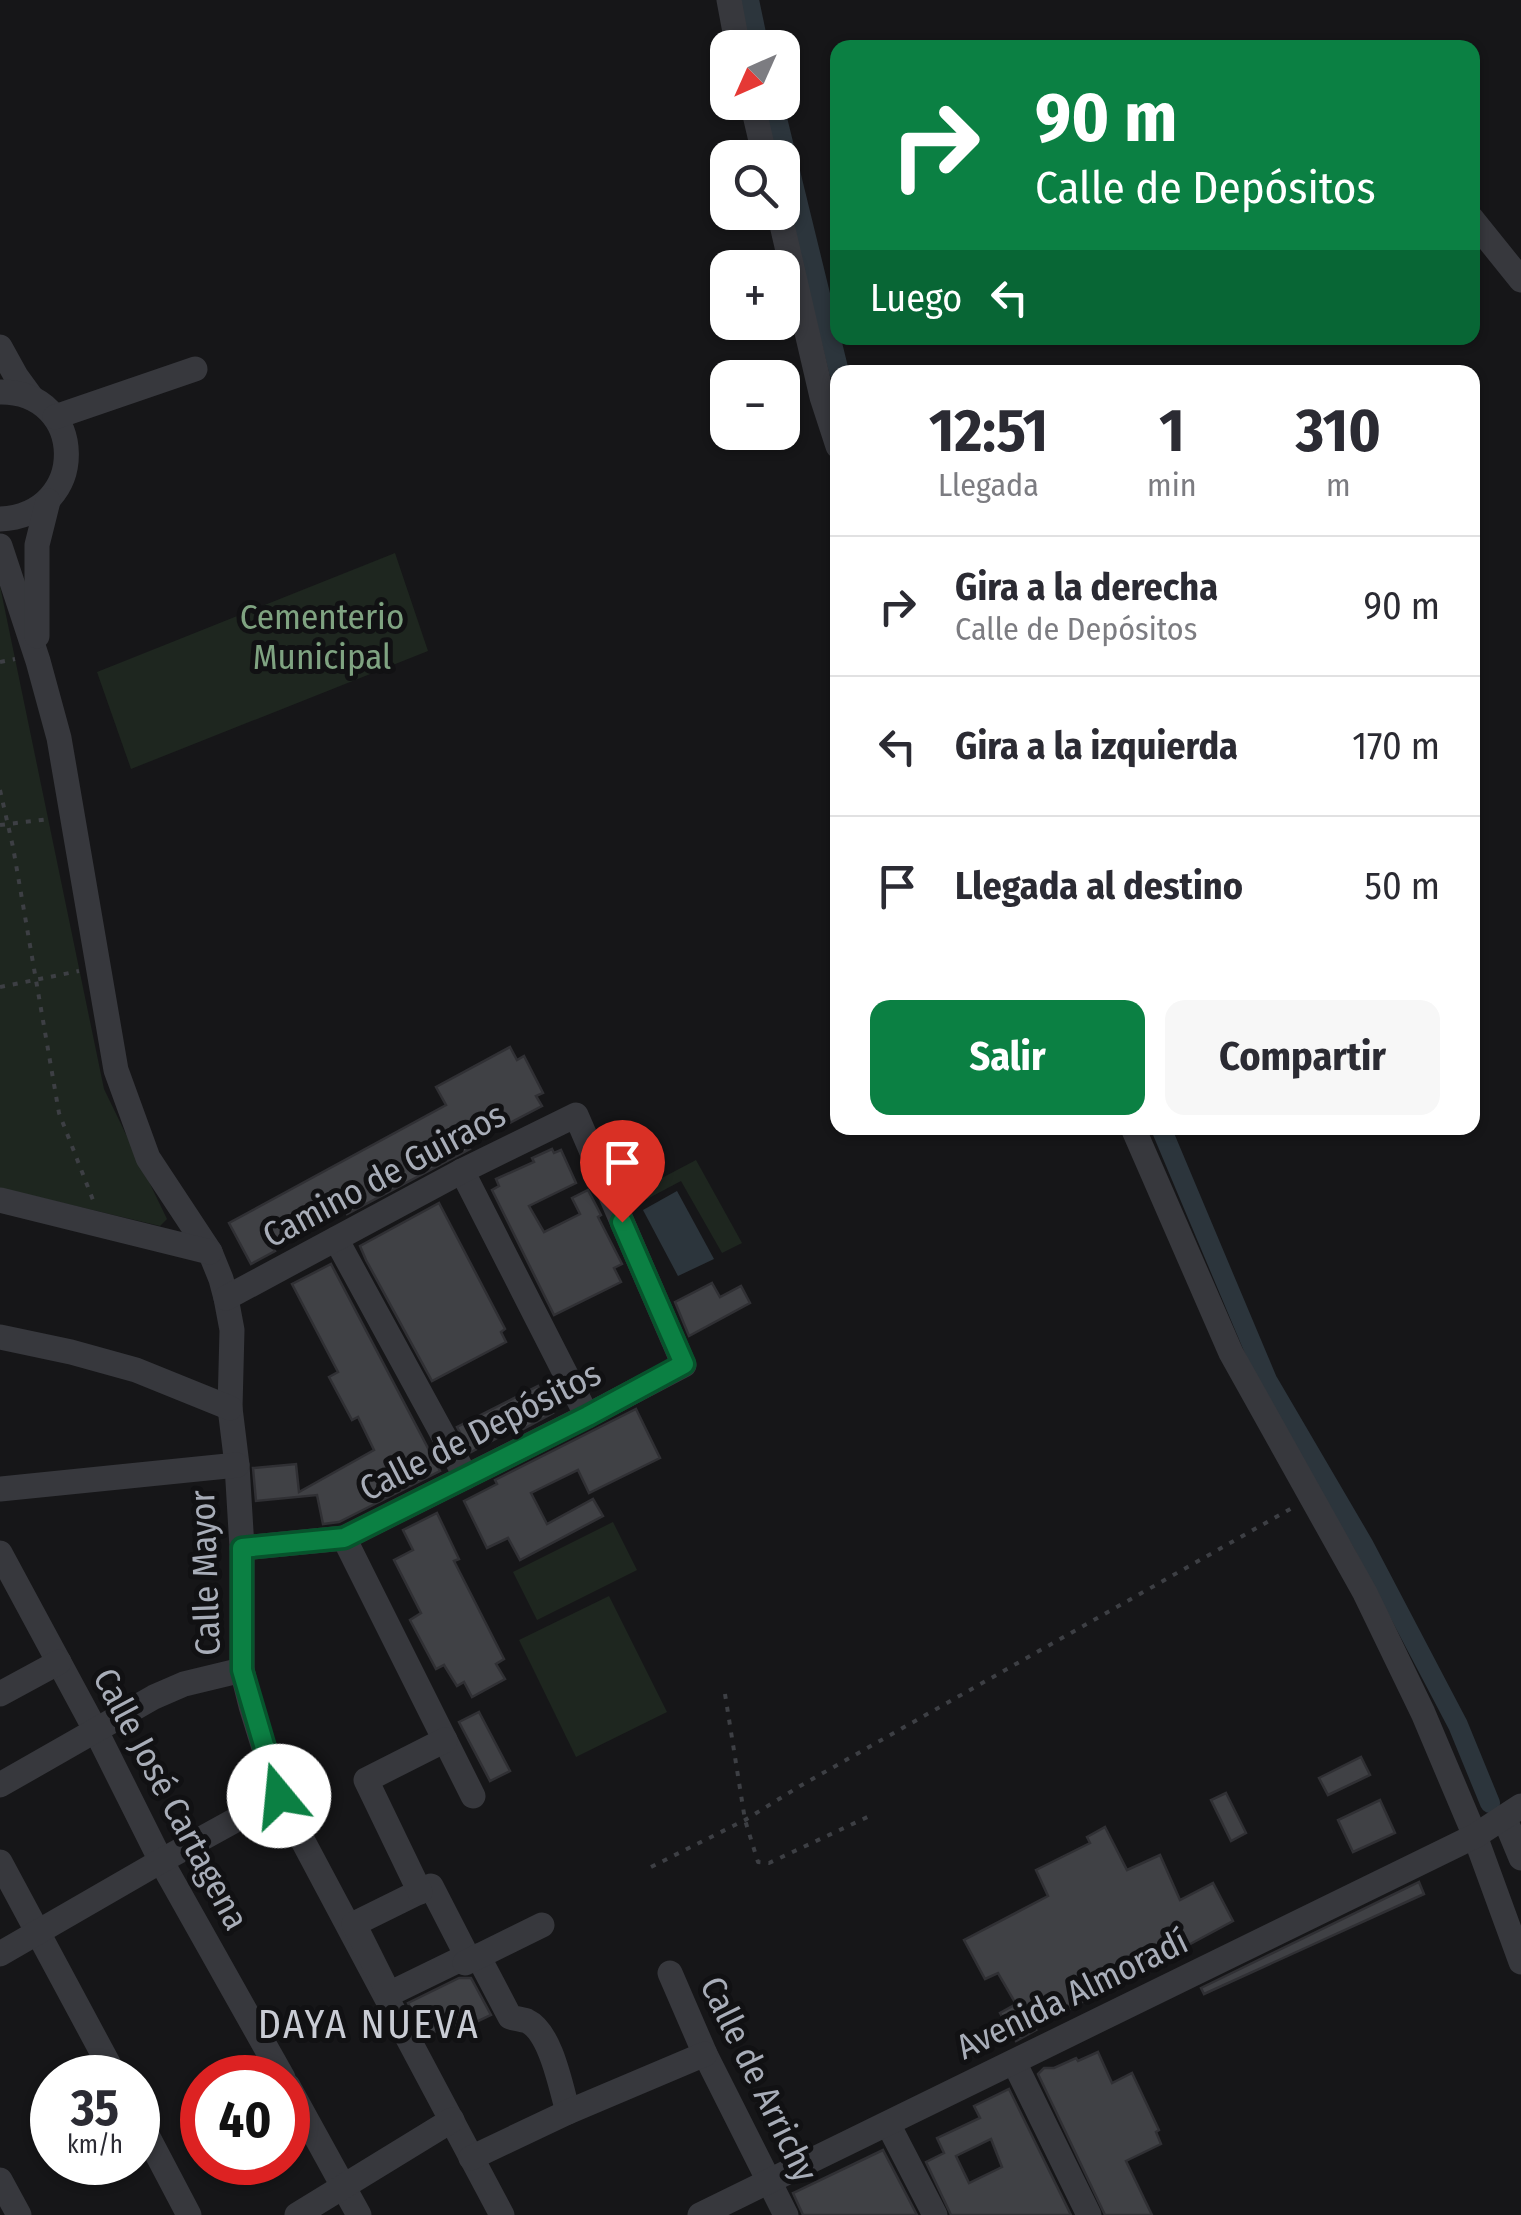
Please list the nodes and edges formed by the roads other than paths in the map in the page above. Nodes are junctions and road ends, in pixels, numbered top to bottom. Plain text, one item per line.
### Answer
1 (728, 0) edge
2 (734, 30) edge
3 (1480, 229) edge
4 (783, 230) edge
5 (1521, 280) edge
6 (0, 347) edge
7 (195, 370) dead end
8 (0, 392) edge
9 (32, 398) junction
10 (54, 417) junction
11 (830, 422) edge
12 (48, 501) junction
13 (0, 518) edge
14 (0, 546) edge
15 (38, 661) junction
16 (1137, 1135) edge
17 (462, 1171) junction
18 (0, 1200) edge
19 (336, 1239) junction
20 (210, 1252) junction
21 (226, 1298) junction
22 (0, 1337) edge
23 (684, 1364) joint
24 (230, 1408) junction
25 (588, 1416) junction
26 (236, 1465) junction
27 (466, 1477) junction
28 (0, 1489) edge
29 (344, 1538) junction
30 (242, 1548) junction
31 (0, 1553) edge
32 (59, 1662) junction
33 (242, 1670) junction
34 (0, 1694) edge
35 (96, 1731) junction
36 (445, 1740) junction
37 (0, 1785) edge
38 (279, 1796) junction
39 (473, 1796) dead end
40 (1512, 1811) edge
41 (1474, 1836) junction
42 (1521, 1858) edge
43 (161, 1861) junction
44 (0, 1862) edge
45 (420, 1892) junction
46 (542, 1925) dead end
47 (39, 1932) junction
48 (0, 1954) edge
49 (478, 1956) junction
50 (1521, 1962) edge
51 (670, 1974) dead end
52 (390, 2001) junction
53 (705, 2054) junction
54 (104, 2055) edge
55 (270, 2055) edge
56 (1014, 2062) junction
57 (568, 2112) junction
58 (452, 2120) junction
59 (888, 2124) junction
60 (310, 2126) edge
61 (471, 2158) junction
62 (160, 2160) edge
63 (0, 2180) edge
64 (770, 2181) junction
65 (344, 2188) junction
66 (19, 2215) edge
67 (189, 2215) edge
68 (297, 2215) edge
69 (359, 2215) edge
70 (502, 2215) edge
71 (700, 2215) edge
72 (786, 2215) edge
73 (935, 2215) edge
74 (1089, 2215) edge

1 - 2 street
3 - 5 street
4 - 11 street
6 - 9 street
7 - 10 street
8 - 9 street
9 - 10 street
10 - 12 street
12 - 13 street
12 - 15 street
14 - 15 street
15 - 20 street, Calle Mayor
16 - 41 street
17 - 19 street, Camino de Guiraos
17 - 23 street, Camino de Guiraos
17 - 25 street
18 - 20 street
19 - 21 street, Camino de Guiraos
19 - 27 street
20 - 21 street, Calle Mayor
21 - 24 street, Calle Mayor
22 - 24 street
23 - 25 street, Calle de Depósitos
24 - 26 street, Calle Mayor
25 - 27 street, Calle de Depósitos
26 - 28 street
26 - 30 street, Calle Mayor
27 - 29 street, Calle de Depósitos
29 - 30 street, Calle de Depósitos
29 - 36 street
30 - 33 street, Calle Mayor
31 - 32 street, Calle José Cartagena
32 - 34 street
32 - 35 street, Calle José Cartagena
33 - 35 street
33 - 38 street, Calle Mayor
35 - 37 street
35 - 43 street, Calle José Cartagena
36 - 39 street
36 - 45 street
38 - 43 street
38 - 52 street, Calle Mayor
40 - 41 street, Avenida Almoradí
40 - 42 street
41 - 50 street
41 - 56 street, Avenida Almoradí
43 - 47 street
43 - 55 street, Calle José Cartagena
44 - 47 street
45 - 45 street
46 - 49 street
47 - 48 street
47 - 54 street
49 - 52 street
49 - 57 street
51 - 53 street, Calle de Arrichy
52 - 58 street, Calle Mayor
53 - 57 street
53 - 64 street, Calle de Arrichy
56 - 59 street, Avenida Almoradí
56 - 74 street
57 - 61 street
58 - 61 street, Calle Mayor
58 - 65 street
59 - 64 street, Avenida Almoradí
59 - 73 street
60 - 65 street
61 - 70 street, Calle Mayor
62 - 67 street
63 - 66 street
64 - 71 street, Avenida Almoradí
64 - 72 street, Calle de Arrichy
65 - 68 street
65 - 69 street

